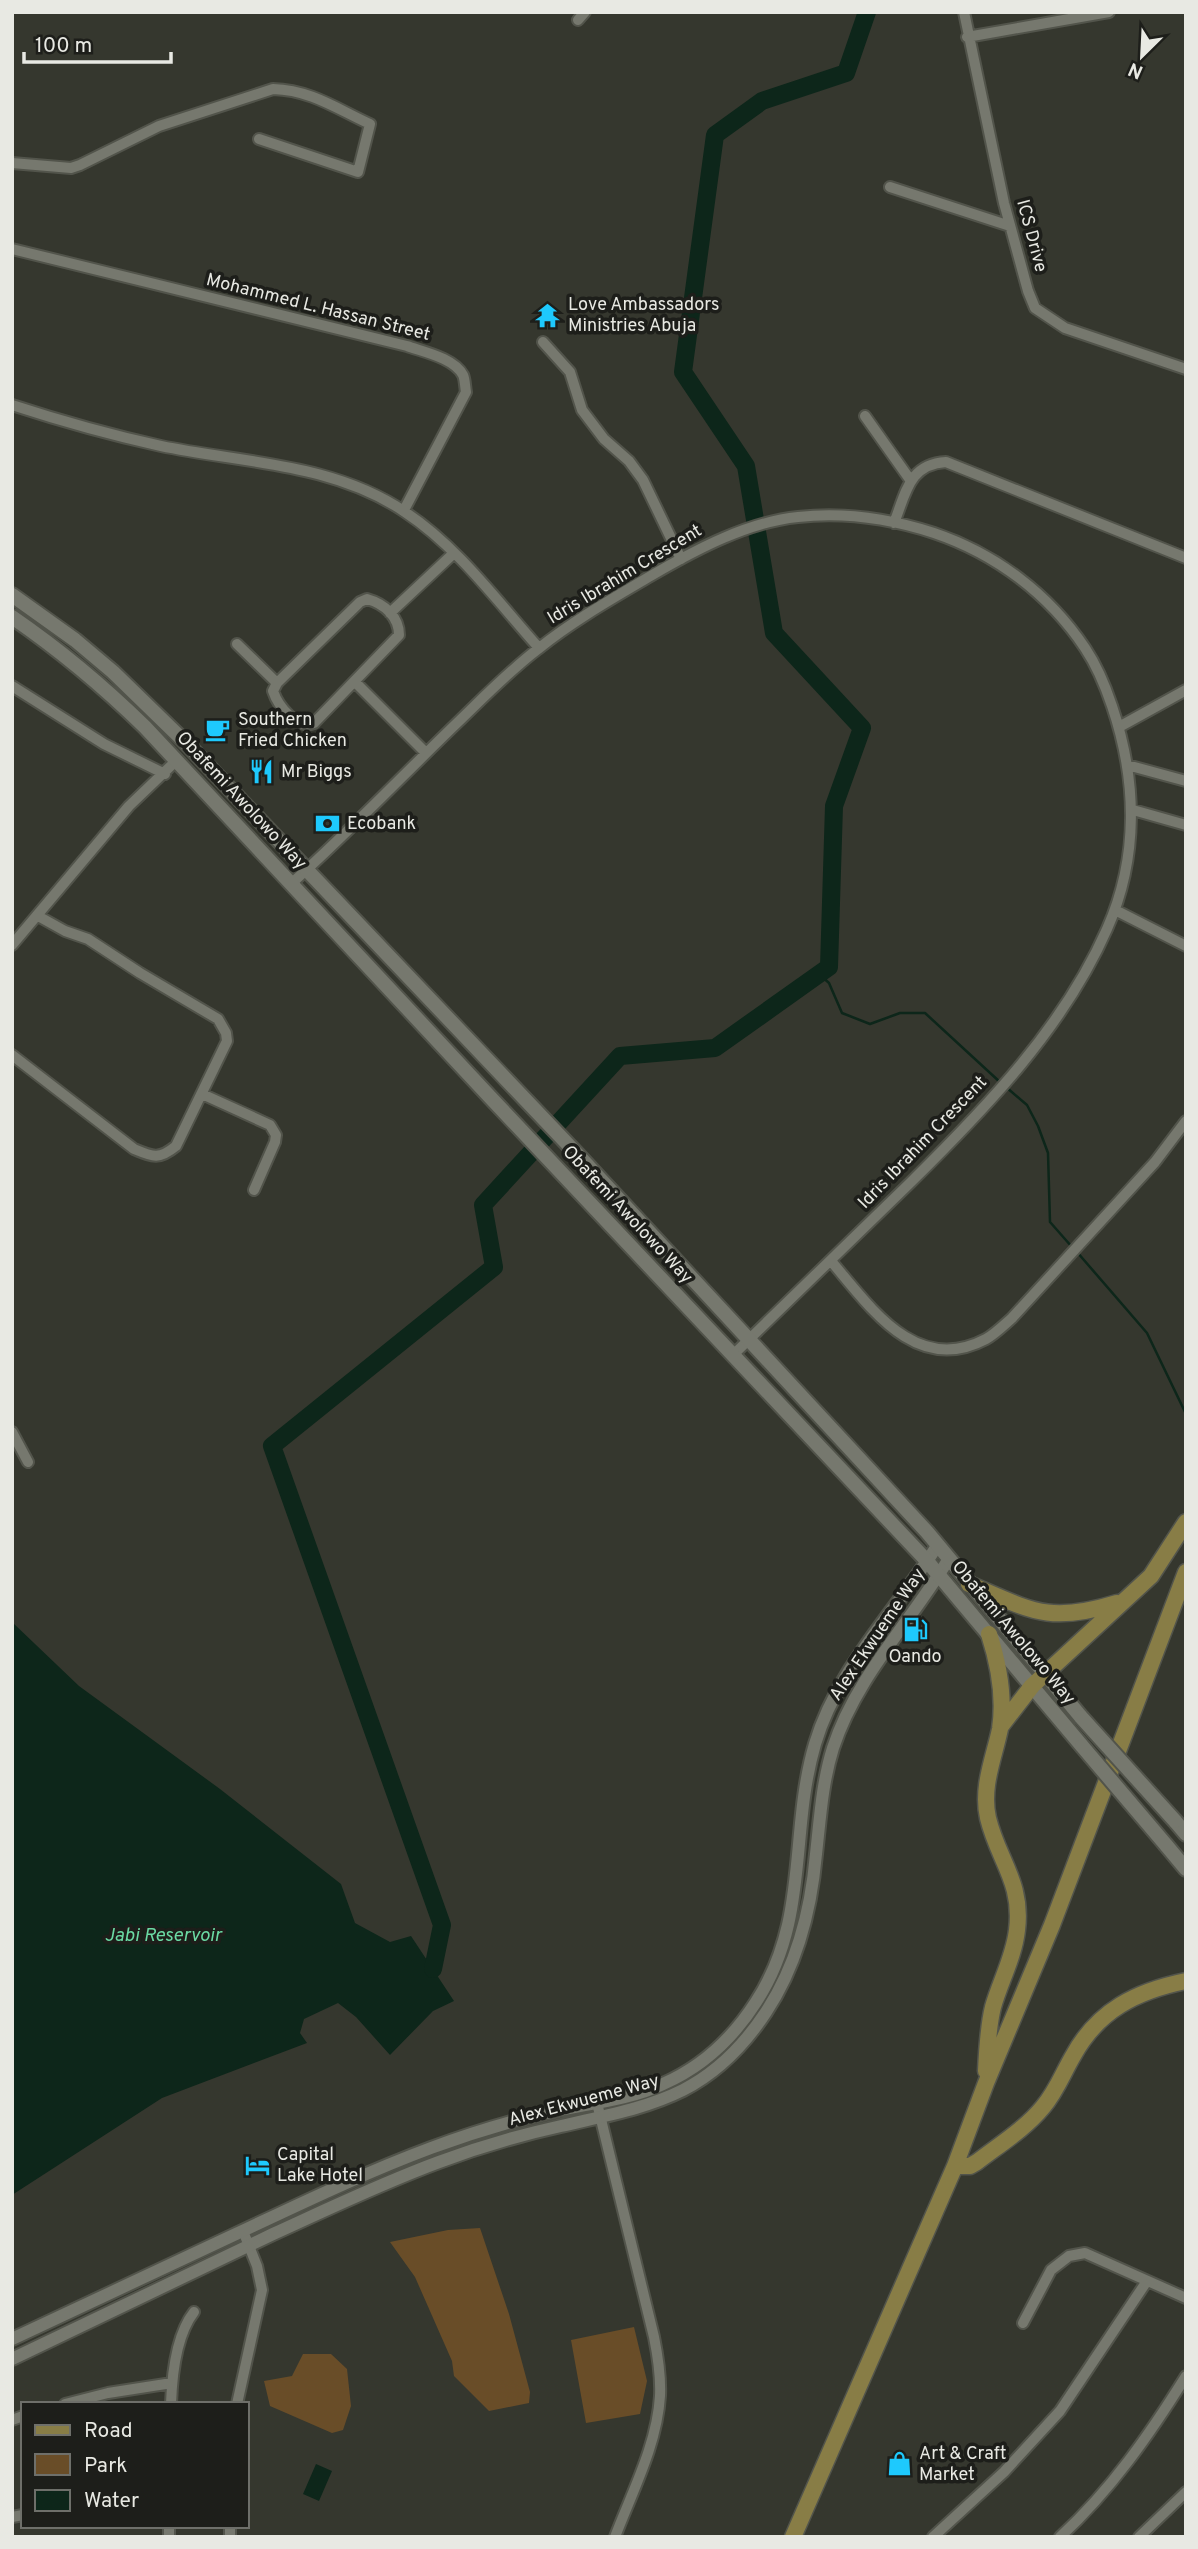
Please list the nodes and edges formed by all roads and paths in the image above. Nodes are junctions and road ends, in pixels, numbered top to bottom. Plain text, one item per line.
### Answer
1 (964, 12) edge
2 (1109, 12) edge
3 (967, 37) junction
4 (259, 139) dead end
5 (12, 163) edge
6 (890, 187) dead end
7 (1010, 226) junction
8 (12, 249) edge
9 (543, 342) dead end
10 (1186, 369) edge
11 (12, 405) edge
12 (865, 416) dead end
13 (911, 481) junction
14 (404, 510) junction
15 (894, 523) junction
16 (454, 553) junction
17 (1186, 558) edge
18 (681, 559) junction
19 (12, 595) edge
20 (390, 613) junction
21 (12, 617) edge
22 (237, 644) dead end
23 (539, 648) junction
24 (355, 682) junction
25 (277, 683) junction
26 (12, 686) edge
27 (1186, 690) edge
28 (1119, 727) junction
29 (426, 753) junction
30 (176, 761) junction
31 (1127, 765) junction
32 (164, 774) junction
33 (1186, 781) edge
34 (1133, 810) junction
35 (1186, 825) edge
36 (306, 871) junction
37 (292, 883) junction
38 (1115, 910) junction
39 (37, 916) junction
40 (12, 945) edge
41 (1186, 946) edge
42 (12, 1055) edge
43 (202, 1094) junction
44 (1186, 1121) edge
45 (254, 1190) dead end
46 (831, 1261) junction
47 (747, 1341) junction
48 (733, 1355) junction
49 (12, 1432) edge
50 (28, 1462) dead end
51 (1186, 1522) edge
52 (937, 1546) junction
53 (948, 1560) junction
54 (927, 1561) junction
55 (1186, 1572) edge
56 (939, 1575) junction
57 (970, 1584) junction
58 (1126, 1600) junction
59 (989, 1634) junction
60 (1045, 1673) junction
61 (1032, 1686) junction
62 (1000, 1727) junction
63 (1186, 1834) edge
64 (1186, 1869) edge
65 (1186, 1981) edge
66 (986, 2083) junction
67 (597, 2103) junction
68 (600, 2116) junction
69 (955, 2166) junction
70 (243, 2231) junction
71 (248, 2246) junction
72 (1147, 2281) junction
73 (1186, 2298) edge
74 (194, 2312) dead end
75 (1023, 2323) dead end
76 (12, 2339) edge
77 (12, 2359) edge
78 (1186, 2376) edge
79 (172, 2383) junction
80 (73, 2402) edge
81 (171, 2402) edge
82 (237, 2402) edge
83 (1186, 2492) edge
84 (615, 2537) edge
85 (793, 2537) edge
86 (933, 2537) edge
87 (1060, 2537) edge
88 (1139, 2537) edge

1 - 3 street, ICS Drive
2 - 3 street
3 - 7 street, ICS Drive
4 - 5 street
6 - 7 street
7 - 10 street, ICS Drive
8 - 14 street, Mohammed L. Hassan Street
9 - 18 street
11 - 14 street
12 - 13 street
13 - 15 street
13 - 17 street
14 - 16 street
15 - 18 street, Idris Ibrahim Crescent
15 - 28 street, Idris Ibrahim Crescent
16 - 20 street
16 - 23 street
18 - 23 street, Idris Ibrahim Crescent
19 - 36 main road, Obafemi Awolowo Way
20 - 24 street
20 - 25 street
21 - 30 main road, Obafemi Awolowo Way
22 - 25 street
23 - 29 street, Idris Ibrahim Crescent
24 - 25 street
24 - 29 street
26 - 32 street
27 - 28 street
28 - 31 street, Idris Ibrahim Crescent
29 - 36 street, Idris Ibrahim Crescent
30 - 32 street
30 - 37 main road, Obafemi Awolowo Way
31 - 33 street
31 - 34 street, Idris Ibrahim Crescent
32 - 39 street
34 - 35 street
34 - 38 street, Idris Ibrahim Crescent
36 - 37 street, Idris Ibrahim Crescent
36 - 47 main road, Obafemi Awolowo Way
37 - 48 main road, Obafemi Awolowo Way
38 - 41 street
38 - 46 street, Idris Ibrahim Crescent
39 - 40 street
39 - 43 street
42 - 43 street
43 - 45 street
44 - 46 street
46 - 47 street, Idris Ibrahim Crescent
47 - 48 street, Idris Ibrahim Crescent
47 - 52 main road, Obafemi Awolowo Way
48 - 54 main road, Obafemi Awolowo Way
49 - 50 street
51 - 58 main road
52 - 53 main road, Obafemi Awolowo Way
52 - 54 street, Alex Ekwueme Way
53 - 56 street, Alex Ekwueme Way
53 - 57 main road, Obafemi Awolowo Way
54 - 56 main road, Obafemi Awolowo Way
54 - 67 street, Alex Ekwueme Way
55 - 66 main road
56 - 59 main road, Obafemi Awolowo Way
56 - 68 street, Alex Ekwueme Way
57 - 58 main road
57 - 60 main road, Obafemi Awolowo Way
58 - 60 main road
59 - 61 main road, Obafemi Awolowo Way
59 - 62 main road
60 - 61 main road
60 - 63 main road, Obafemi Awolowo Way, bridge
61 - 62 main road
61 - 64 main road, Obafemi Awolowo Way, bridge
62 - 66 main road
65 - 69 main road
66 - 69 main road
67 - 68 street
67 - 70 street, Alex Ekwueme Way
68 - 71 street, Alex Ekwueme Way
68 - 84 street
69 - 85 main road
70 - 71 street
70 - 76 street, Alex Ekwueme Way
71 - 77 street, Alex Ekwueme Way
71 - 82 street
72 - 73 street
72 - 75 street
72 - 86 street
74 - 79 street
78 - 87 street
79 - 80 street
79 - 81 street
83 - 88 street

